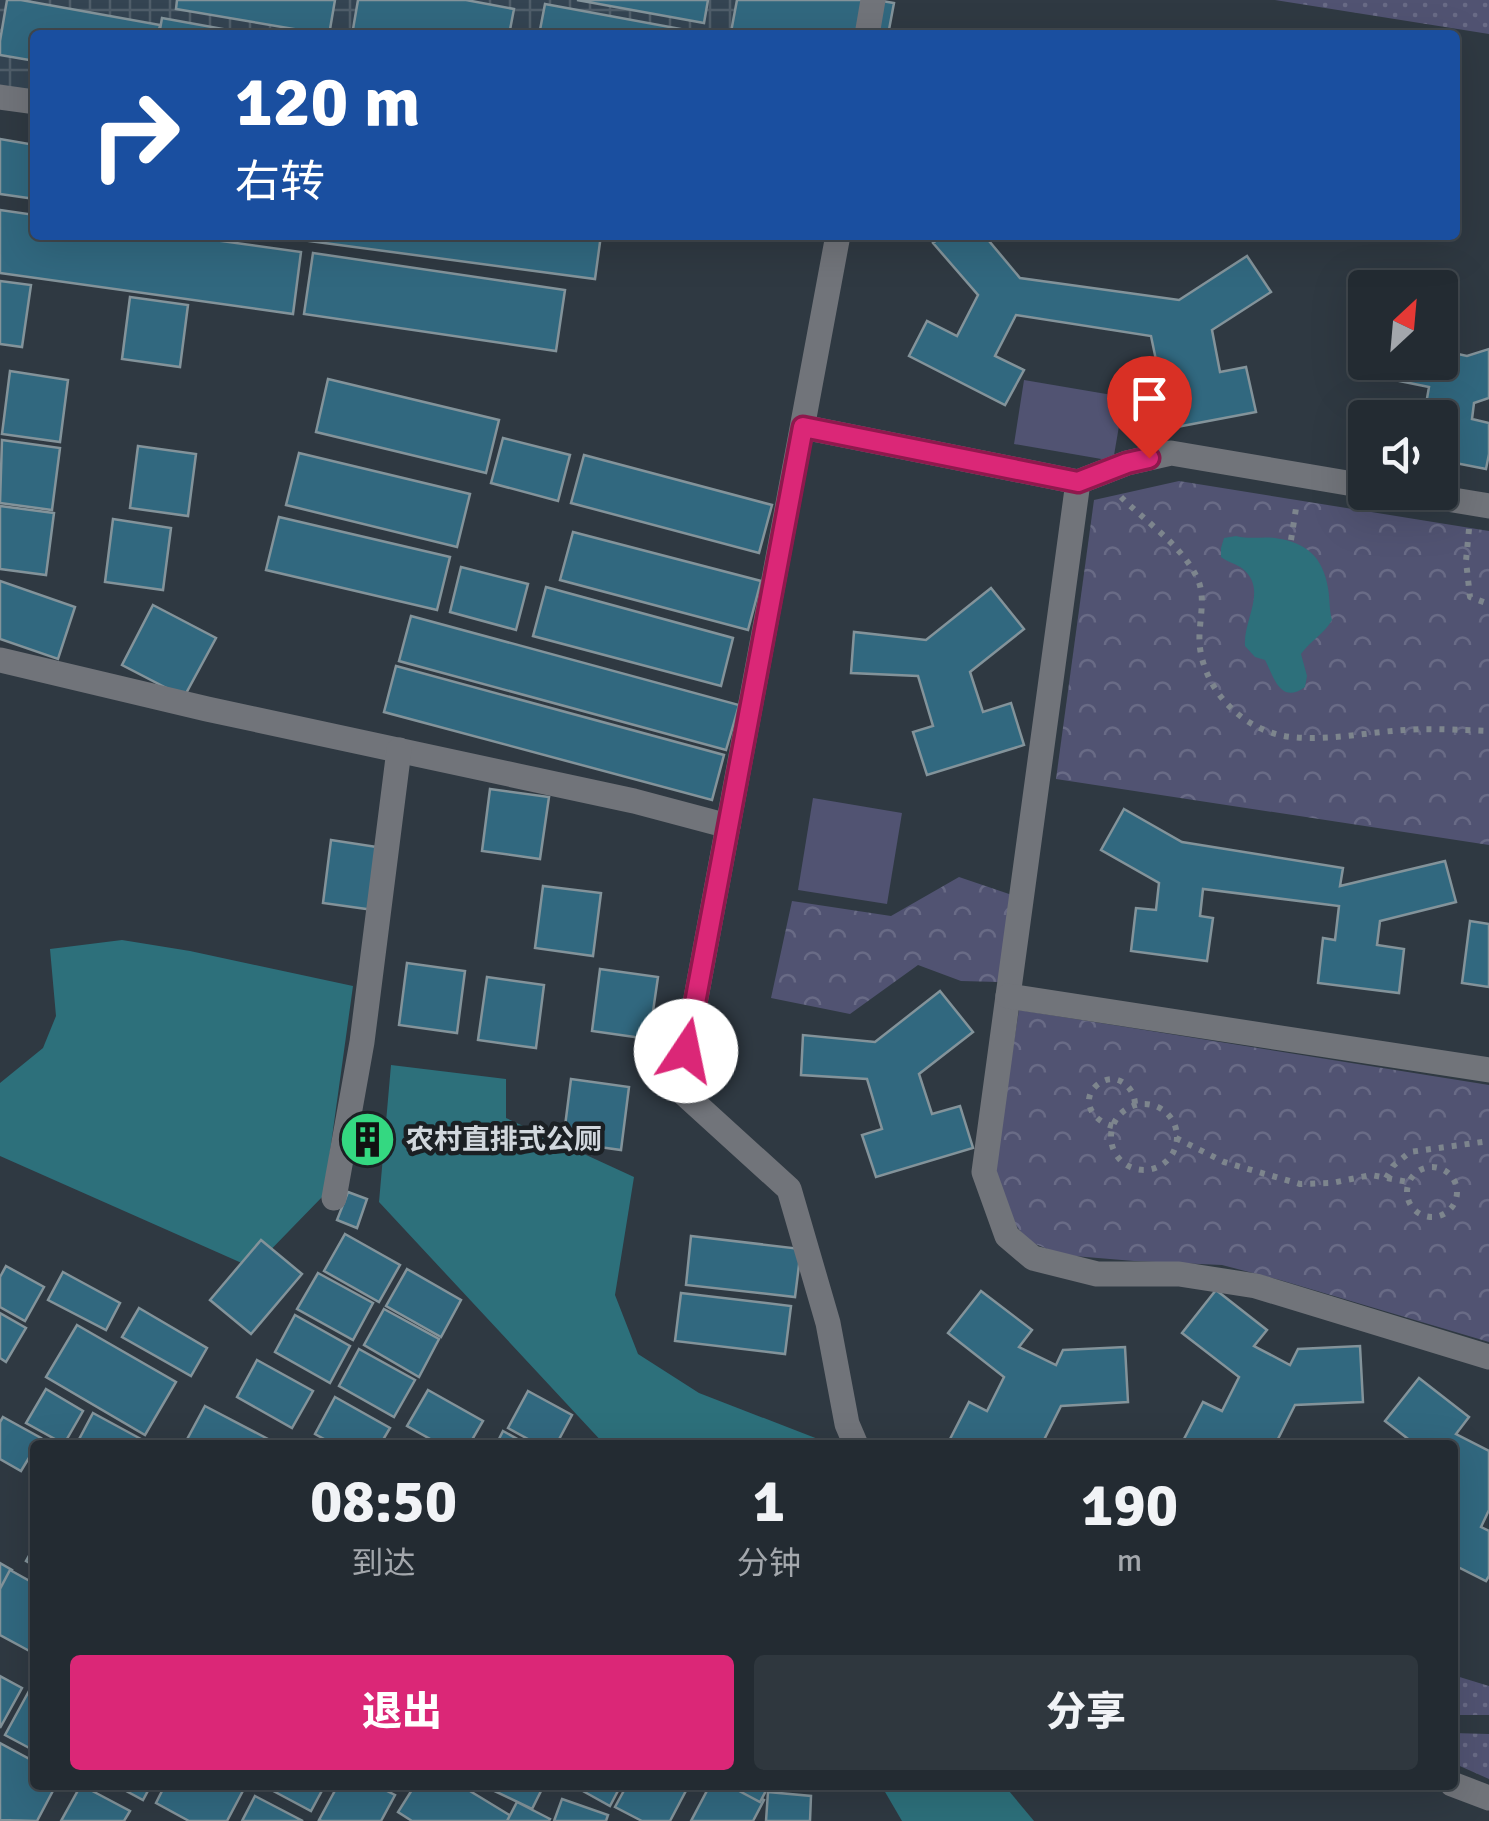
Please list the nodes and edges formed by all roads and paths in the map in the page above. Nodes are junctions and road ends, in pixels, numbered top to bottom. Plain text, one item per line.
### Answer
1 (872, 0) edge
2 (869, 30) edge
3 (0, 97) edge
4 (30, 101) edge
5 (837, 240) edge
6 (803, 427) junction
7 (1078, 482) junction
8 (1348, 483) edge
9 (1119, 495) dead end
10 (1458, 501) edge
11 (1489, 506) edge
12 (1470, 528) dead end
13 (1489, 604) edge
14 (0, 660) edge
15 (1489, 731) edge
16 (399, 750) junction
17 (728, 826) junction
18 (1008, 996) junction
19 (1489, 1070) edge
20 (1135, 1105) junction
21 (1113, 1126) junction
22 (1176, 1138) dead end
23 (1489, 1141) edge
24 (1386, 1178) junction
25 (1408, 1182) junction
26 (334, 1198) dead end
27 (1489, 1357) edge
28 (854, 1440) edge
29 (1458, 1786) edge
30 (1489, 1798) edge

1 - 2 street
3 - 4 street
5 - 6 street
6 - 7 street
6 - 17 street
7 - 8 street
7 - 18 street
9 - 15 path
10 - 11 street
12 - 13 path
14 - 16 street
16 - 17 street
16 - 26 street
17 - 28 street
18 - 19 street
18 - 27 street
20 - 21 path
20 - 21 path
20 - 21 path
22 - 24 path
23 - 24 path
24 - 25 path
25 - 25 path
29 - 30 street

